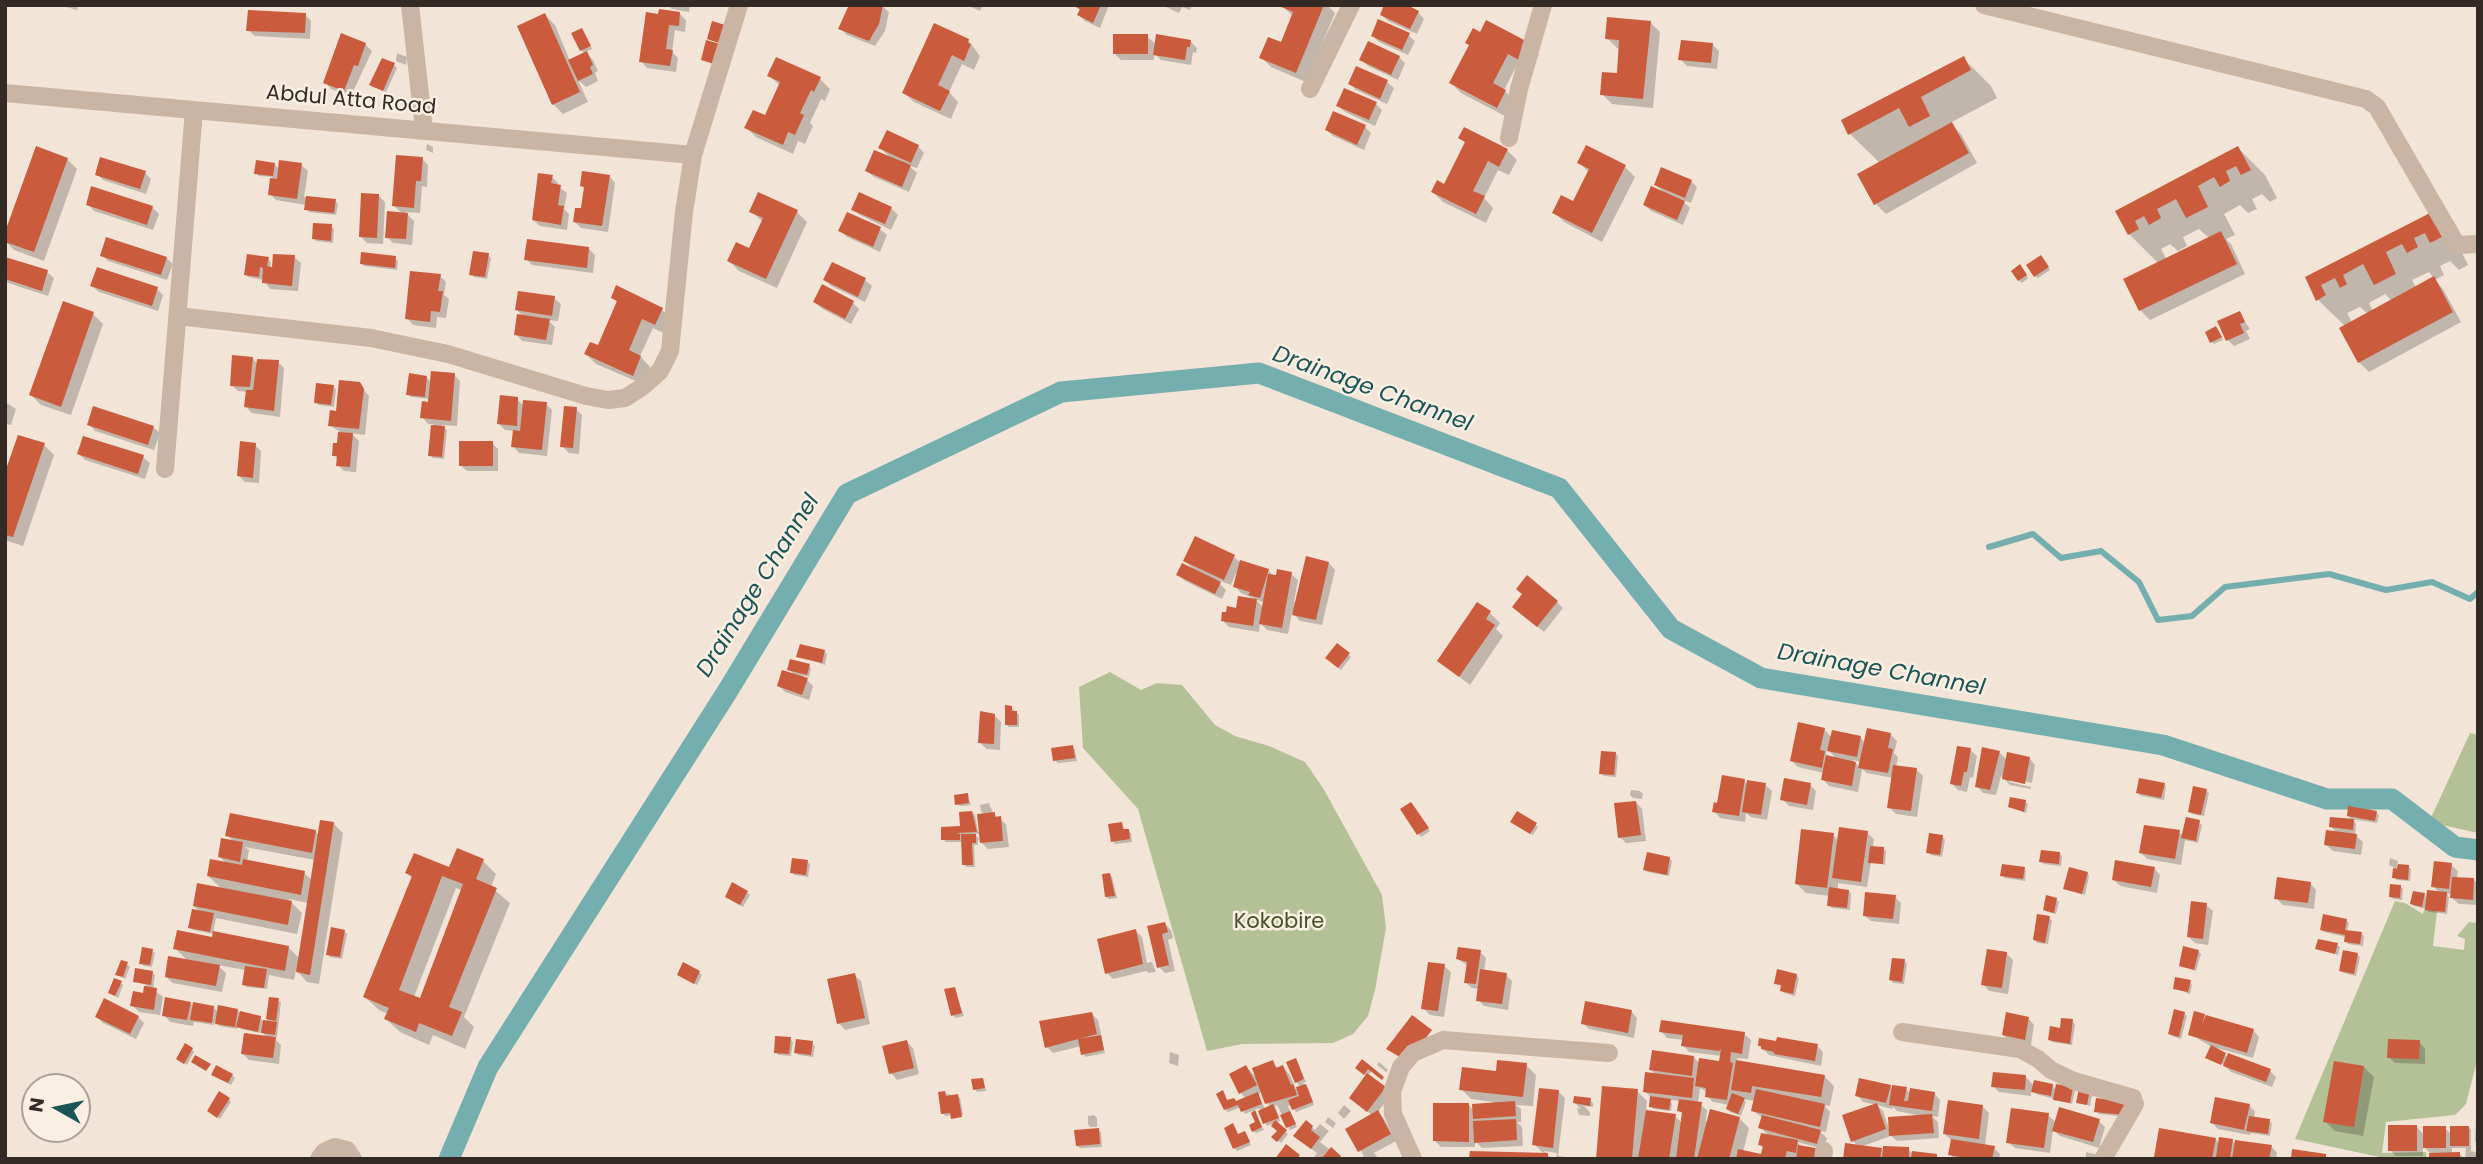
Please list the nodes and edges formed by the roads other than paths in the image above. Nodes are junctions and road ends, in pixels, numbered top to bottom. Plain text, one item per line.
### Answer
1 (410, 5) edge
2 (740, 5) edge
3 (1351, 5) edge
4 (1543, 5) edge
5 (1984, 5) edge
6 (1310, 89) dead end
7 (5, 93) edge
8 (194, 110) junction
9 (424, 130) junction
10 (1509, 138) dead end
11 (693, 155) junction
12 (2476, 244) dead end
13 (178, 316) junction
14 (165, 469) dead end
15 (1902, 1032) dead end
16 (1609, 1053) dead end
17 (319, 1159) edge
18 (354, 1159) edge
19 (1413, 1159) edge
20 (2103, 1159) edge

1 - 9 street
2 - 11 street
3 - 6 street
4 - 10 street
5 - 12 street
7 - 8 street, Abdul Atta Road
8 - 9 street, Abdul Atta Road
8 - 13 street
9 - 11 street, Abdul Atta Road
11 - 13 street
13 - 14 street
15 - 20 street
16 - 19 street
17 - 18 street

